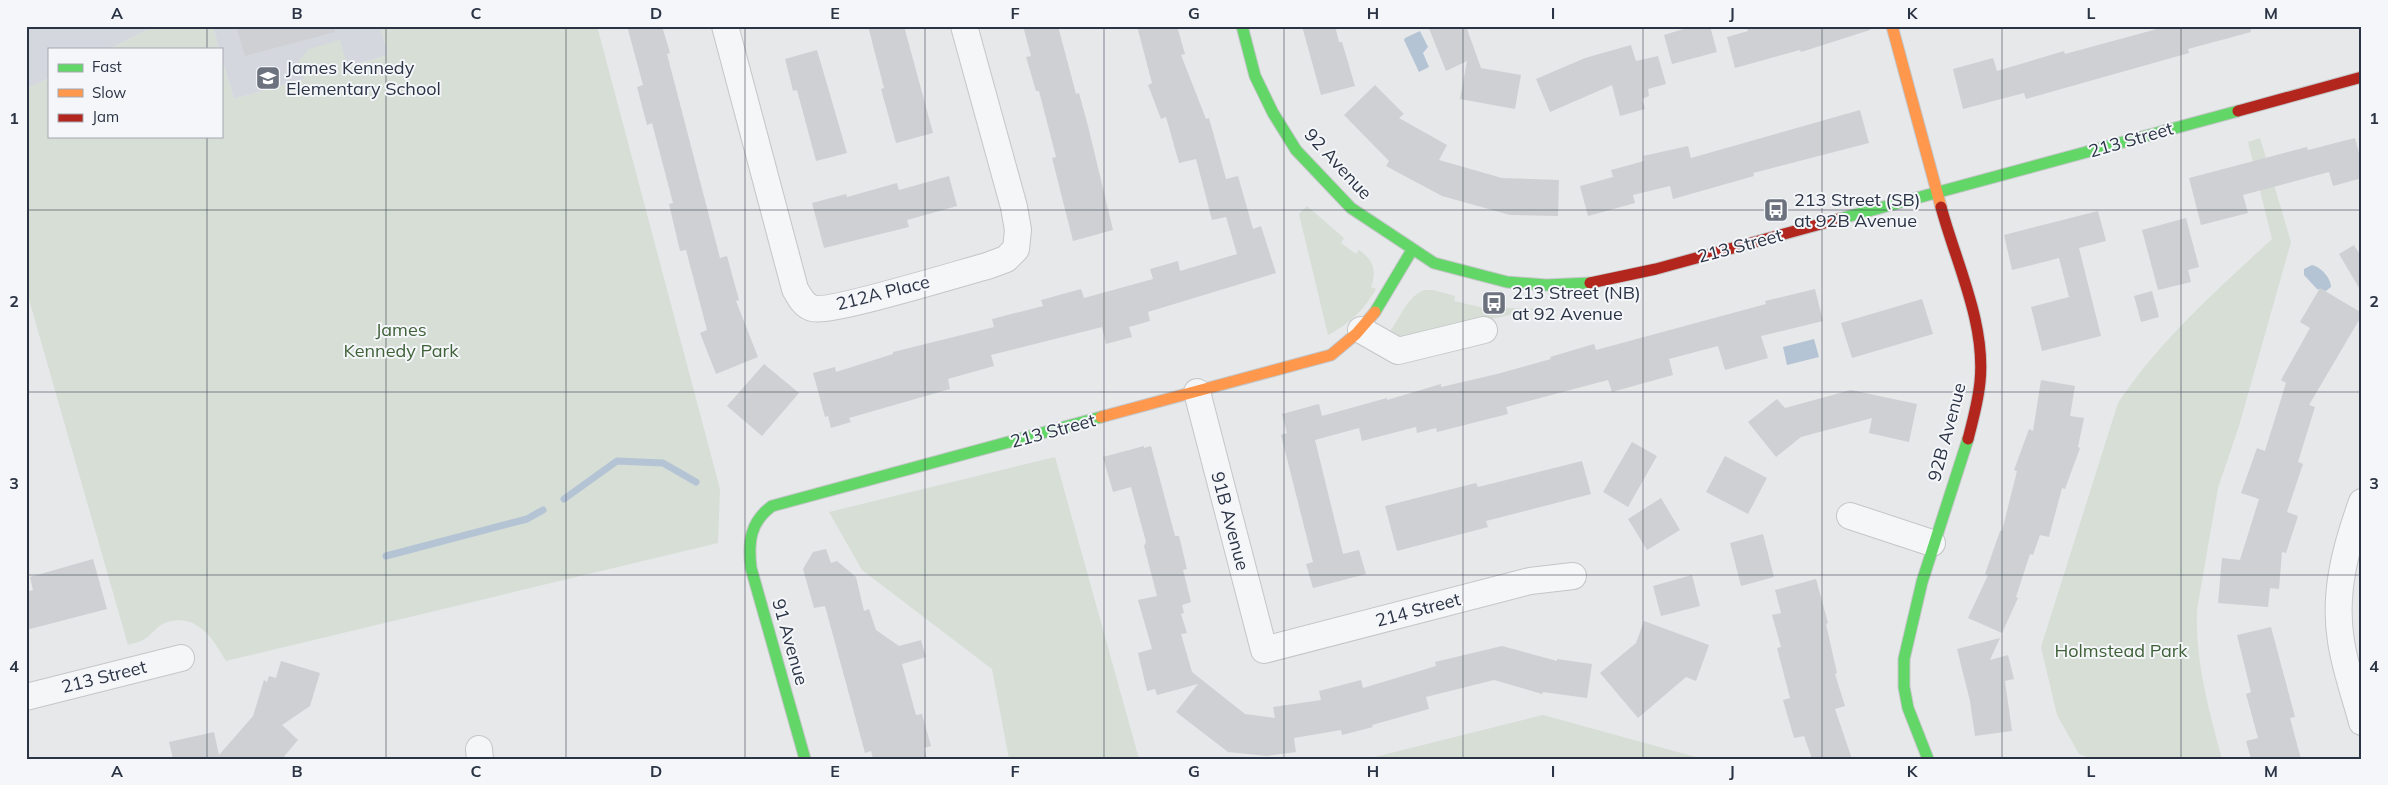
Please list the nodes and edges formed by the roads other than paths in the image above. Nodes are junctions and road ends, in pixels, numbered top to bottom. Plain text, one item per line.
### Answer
1 (725, 26) edge
2 (964, 26) edge
3 (1242, 26) edge
4 (1892, 26) edge
5 (2362, 77) edge
6 (1938, 194) junction
7 (1412, 250) junction
8 (1361, 330) junction
9 (1484, 330) dead end
10 (1197, 392) junction
11 (2362, 502) edge
12 (1850, 516) dead end
13 (750, 533) joint
14 (1932, 543) junction
15 (1573, 576) dead end
16 (1264, 650) joint
17 (181, 658) dead end
18 (26, 697) edge
19 (2362, 722) edge
20 (806, 759) edge
21 (1928, 759) edge

1 - 2 street, 212A Place
3 - 7 street, 92 Avenue
4 - 6 street, 92B Avenue
5 - 6 street, 213 Street
6 - 7 street, 213 Street
6 - 14 street, 92B Avenue
7 - 8 street, 213 Street
8 - 9 street
8 - 10 street, 213 Street
10 - 13 street, 213 Street
10 - 16 street, 91B Avenue
11 - 19 street
12 - 14 street
13 - 20 street, 91 Avenue
14 - 21 street, 92B Avenue
15 - 16 street, 214 Street
17 - 18 street, 213 Street

